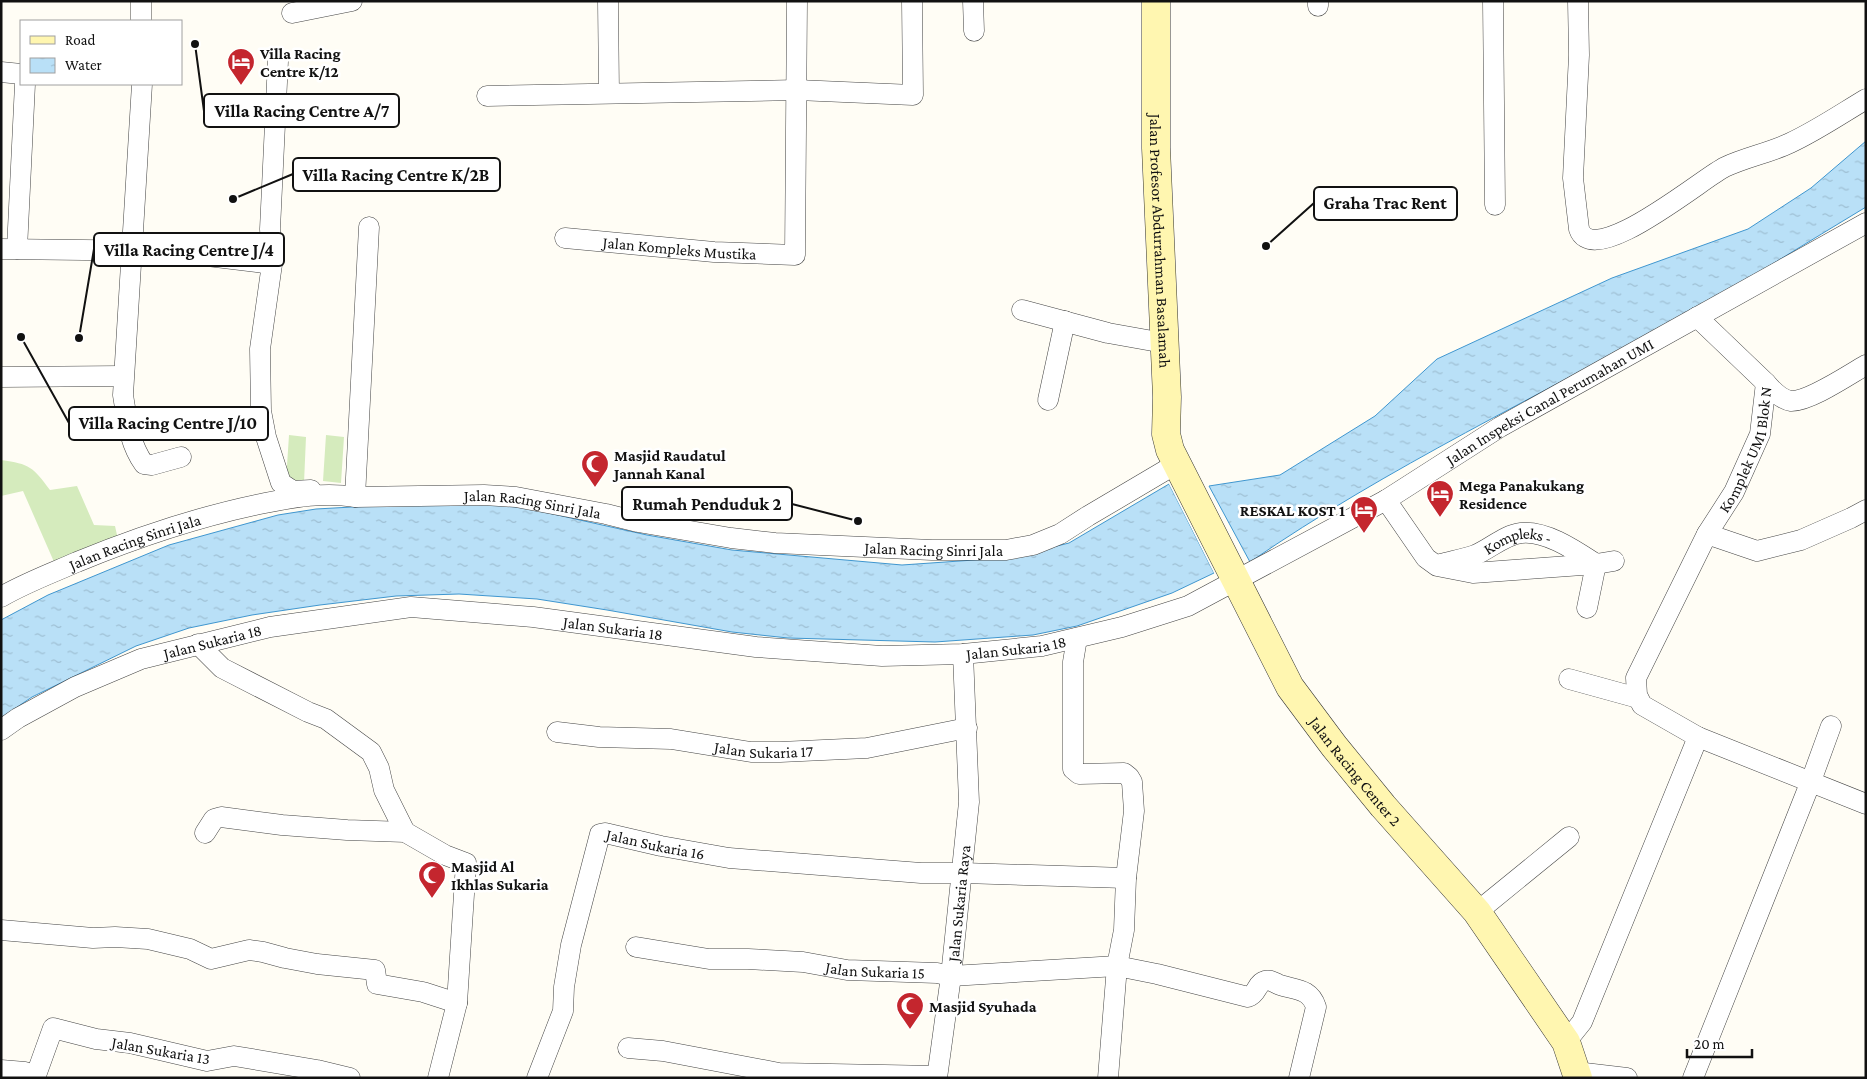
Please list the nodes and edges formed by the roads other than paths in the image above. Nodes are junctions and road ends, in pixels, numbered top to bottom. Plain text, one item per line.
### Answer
1 (141, 1) edge
2 (352, 1) edge
3 (608, 1) edge
4 (797, 1) edge
5 (912, 1) edge
6 (973, 1) edge
7 (1156, 1) edge
8 (1493, 1) edge
9 (1578, 1) edge
10 (292, 13) dead end
11 (141, 20) edge
12 (974, 31) dead end
13 (278, 61) dead end
14 (1, 72) edge
15 (20, 74) edge
16 (25, 85) edge
17 (142, 85) edge
18 (797, 90) junction
19 (609, 93) junction
20 (487, 96) dead end
21 (1866, 99) edge
22 (1495, 205) dead end
23 (1866, 223) edge
24 (369, 227) dead end
25 (565, 238) dead end
26 (9, 249) edge
27 (132, 250) junction
28 (272, 264) junction
29 (1022, 310) dead end
30 (1697, 317) junction
31 (1065, 321) junction
32 (1164, 343) junction
33 (1866, 365) edge
34 (123, 376) junction
35 (1, 377) edge
36 (1766, 383) junction
37 (1048, 400) dead end
38 (181, 457) dead end
39 (1180, 470) junction
40 (332, 490) dead end
41 (355, 497) junction
42 (1386, 500) junction
43 (1866, 510) edge
44 (1707, 534) junction
45 (1605, 562) junction
46 (1437, 566) junction
47 (1233, 576) junction
48 (1, 597) edge
49 (1587, 608) dead end
50 (1077, 638) junction
51 (198, 644) junction
52 (963, 654) junction
53 (1569, 679) dead end
54 (1638, 698) junction
55 (1831, 726) dead end
56 (967, 728) junction
57 (1, 730) edge
58 (557, 732) dead end
59 (1698, 737) junction
60 (1811, 781) junction
61 (1866, 804) edge
62 (405, 832) junction
63 (205, 833) dead end
64 (1569, 837) dead end
65 (963, 873) junction
66 (1126, 878) junction
67 (1477, 912) junction
68 (1, 930) edge
69 (636, 946) dead end
70 (1117, 966) junction
71 (951, 976) junction
72 (458, 1003) junction
73 (1566, 1042) junction
74 (628, 1048) dead end
75 (1, 1070) edge
76 (1577, 1075) edge
77 (28, 1076) edge
78 (937, 1077) edge
79 (350, 1078) edge
80 (438, 1078) edge
81 (536, 1078) edge
82 (1108, 1078) edge
83 (1299, 1078) edge
84 (1628, 1078) edge
85 (1693, 1078) edge

1 - 11 street
2 - 10 street
3 - 19 street
4 - 18 street
5 - 18 street
6 - 12 street
7 - 32 street, Jalan Profesor Abdurrahman Basalamah
8 - 22 street
9 - 21 street
13 - 28 street
14 - 15 street
16 - 26 street
17 - 27 street
18 - 19 street
18 - 25 street, Jalan Kompleks Mustika
19 - 20 street
23 - 30 street, Jalan Inspeksi Canal Perumahan UMI
24 - 41 street
26 - 27 street
27 - 28 street
27 - 34 street
28 - 40 street
29 - 31 street
30 - 36 street
30 - 42 street, Jalan Inspeksi Canal Perumahan UMI
31 - 32 street
31 - 37 street
32 - 39 street, Jalan Profesor Abdurrahman Basalamah
33 - 36 street, Komplek UMI Blok N
34 - 35 street
34 - 38 street
36 - 44 street, Komplek UMI Blok N
39 - 41 street, Jalan Racing Sinri Jala
39 - 47 street, Jalan Racing Center 2
41 - 48 street, Jalan Racing Sinri Jala
42 - 46 street
42 - 47 street, Jalan Inspeksi Canal Perumahan UMI
43 - 44 street
44 - 54 street, Komplek UMI Blok N
45 - 46 street, Kompleks -
45 - 46 street, Kompleks -
45 - 49 street
47 - 50 street, Jalan Sukaria 18
47 - 67 street, Jalan Racing Center 2
50 - 52 street, Jalan Sukaria 18
50 - 66 street
51 - 52 street, Jalan Sukaria 18
51 - 57 street, Jalan Sukaria 18
51 - 62 street
52 - 56 street, Jalan Sukaria Raya
53 - 54 street
54 - 59 street
55 - 60 street
56 - 58 street, Jalan Sukaria 17
56 - 65 street, Jalan Sukaria Raya
59 - 60 street
59 - 73 street
60 - 61 street
60 - 85 street
62 - 63 street
62 - 72 street
64 - 67 street
65 - 66 street
65 - 71 street, Jalan Sukaria Raya
65 - 81 street, Jalan Sukaria 16
66 - 70 street
67 - 73 street, Jalan Racing Center 2
68 - 72 street
69 - 71 street, Jalan Sukaria 15
70 - 71 street, Jalan Sukaria 15
70 - 82 street
70 - 83 street, Jalan Sukaria 15
71 - 78 street, Jalan Sukaria Raya
72 - 80 street
73 - 76 street, Jalan Racing Center 2
74 - 78 street
75 - 77 street
76 - 84 street
77 - 79 street, Jalan Sukaria 13

